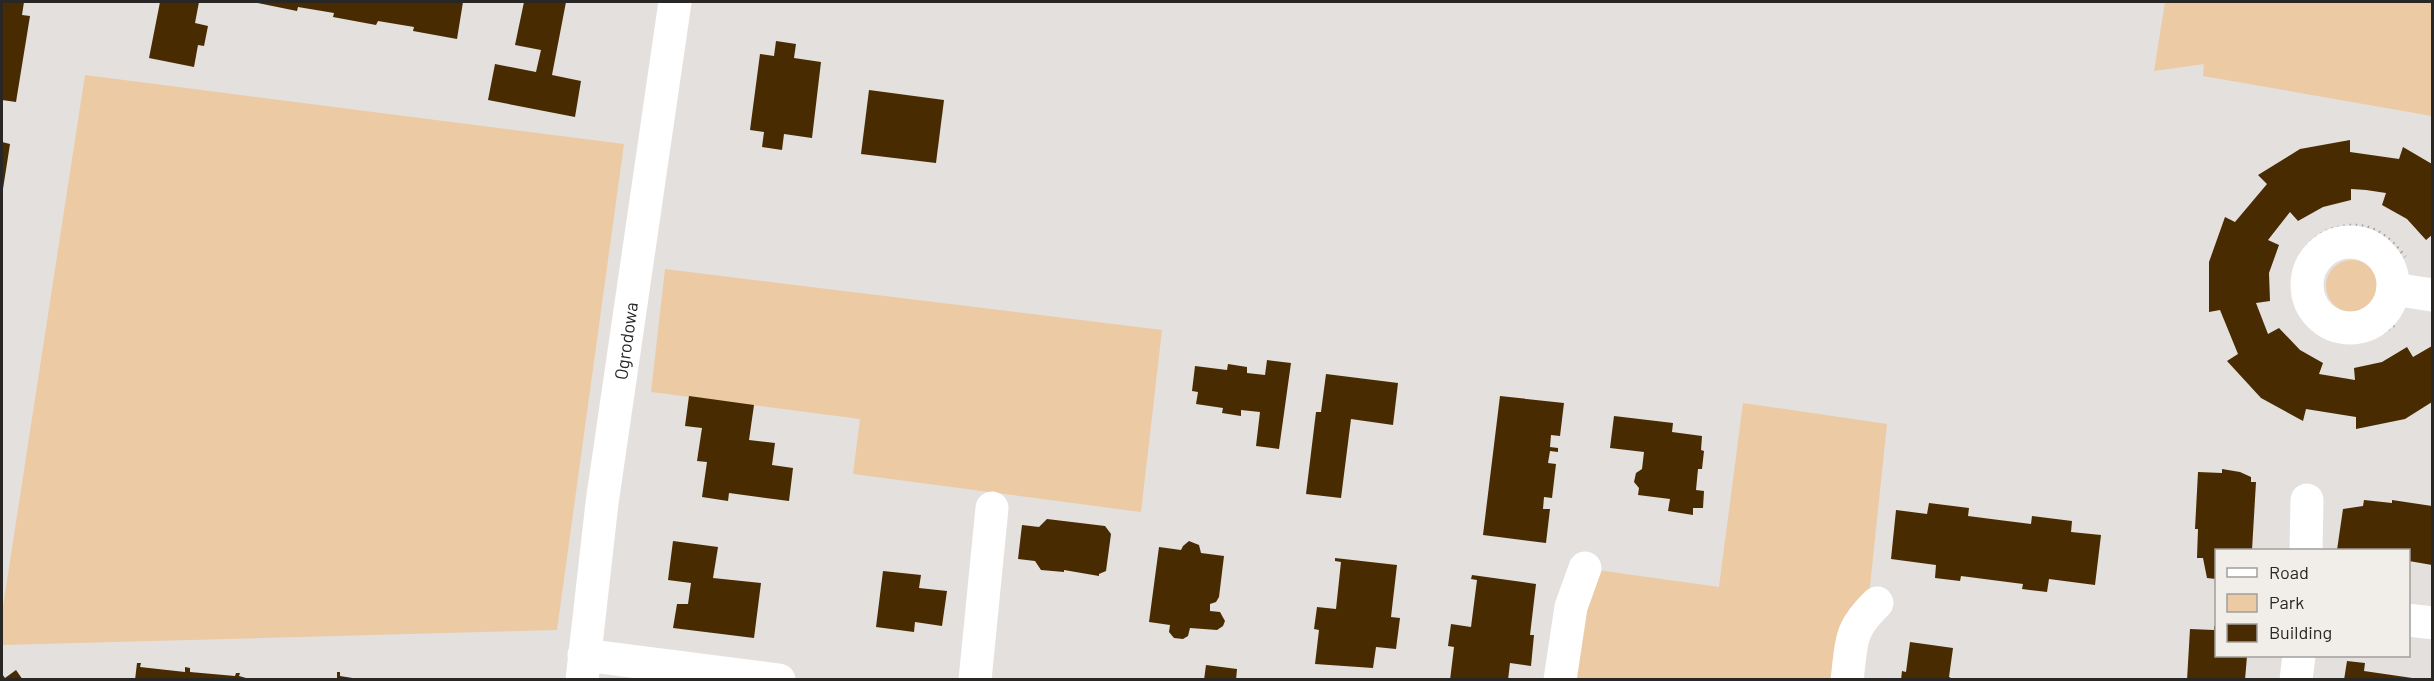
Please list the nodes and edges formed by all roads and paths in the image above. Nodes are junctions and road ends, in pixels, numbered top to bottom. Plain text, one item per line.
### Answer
1 (675, 2) edge
2 (2402, 276) joint
3 (2433, 295) edge
4 (2401, 321) dead end
5 (2307, 500) dead end
6 (992, 508) dead end
7 (2306, 549) edge
8 (1585, 568) dead end
9 (1877, 603) dead end
10 (2410, 620) edge
11 (2433, 623) edge
12 (2299, 657) edge
13 (583, 667) edge
14 (779, 680) edge
15 (975, 680) edge
16 (1560, 680) edge
17 (1847, 680) edge
18 (2296, 680) edge

1 - 13 street, Ogrodowa
2 - 3 street
2 - 4 path
5 - 7 street
6 - 15 street
8 - 16 street
9 - 17 street
10 - 11 street
12 - 18 street
13 - 14 street

